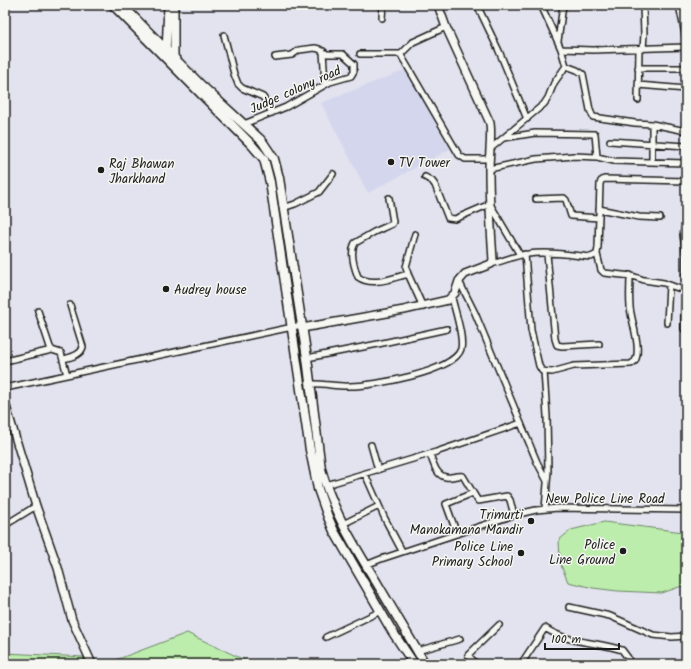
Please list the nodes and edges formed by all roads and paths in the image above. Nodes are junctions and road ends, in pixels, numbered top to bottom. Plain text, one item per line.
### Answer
1 (113, 5) edge
2 (122, 5) edge
3 (168, 5) edge
4 (174, 5) edge
5 (383, 5) edge
6 (438, 5) edge
7 (477, 5) edge
8 (541, 5) edge
9 (563, 5) edge
10 (643, 5) edge
11 (680, 5) edge
12 (382, 18) dead end
13 (446, 27) junction
14 (224, 35) dead end
15 (686, 39) edge
16 (558, 42) junction
17 (686, 47) edge
18 (166, 48) junction
19 (561, 49) junction
20 (641, 49) junction
21 (323, 51) junction
22 (360, 54) dead end
23 (401, 54) junction
24 (174, 56) junction
25 (166, 57) junction
26 (275, 57) dead end
27 (175, 66) junction
28 (566, 66) junction
29 (638, 68) junction
30 (686, 68) edge
31 (326, 84) junction
32 (638, 85) junction
33 (686, 89) edge
34 (638, 100) dead end
35 (272, 113) junction
36 (527, 119) junction
37 (244, 124) junction
38 (652, 124) junction
39 (686, 131) edge
40 (503, 138) junction
41 (610, 142) dead end
42 (652, 143) junction
43 (686, 146) edge
44 (490, 149) junction
45 (597, 157) junction
46 (489, 159) junction
47 (652, 162) junction
48 (686, 163) edge
49 (489, 169) junction
50 (334, 174) dead end
51 (425, 178) dead end
52 (686, 181) edge
53 (389, 198) dead end
54 (536, 199) dead end
55 (490, 204) junction
56 (283, 208) junction
57 (599, 209) junction
58 (599, 218) junction
59 (660, 218) dead end
60 (686, 222) edge
61 (415, 234) dead end
62 (547, 254) junction
63 (597, 254) junction
64 (686, 254) edge
65 (523, 255) junction
66 (491, 264) junction
67 (408, 274) junction
68 (630, 275) junction
69 (459, 281) junction
70 (669, 285) junction
71 (686, 292) edge
72 (452, 298) junction
73 (70, 305) dead end
74 (423, 307) junction
75 (38, 311) dead end
76 (667, 323) dead end
77 (302, 326) junction
78 (291, 328) junction
79 (447, 329) dead end
80 (686, 331) edge
81 (599, 344) dead end
82 (52, 350) junction
83 (307, 358) junction
84 (64, 359) junction
85 (5, 361) edge
86 (544, 371) junction
87 (67, 375) junction
88 (311, 384) junction
89 (5, 386) edge
90 (5, 403) edge
91 (521, 423) junction
92 (371, 445) dead end
93 (430, 454) junction
94 (378, 470) junction
95 (365, 474) junction
96 (548, 481) junction
97 (326, 485) junction
98 (473, 494) junction
99 (36, 506) junction
100 (379, 506) junction
101 (545, 509) junction
102 (686, 510) edge
103 (514, 514) junction
104 (343, 524) junction
105 (5, 525) edge
106 (457, 534) junction
107 (402, 552) junction
108 (366, 565) junction
109 (569, 607) dead end
110 (381, 611) junction
111 (499, 625) dead end
112 (326, 636) dead end
113 (686, 636) edge
114 (460, 639) dead end
115 (417, 651) junction
116 (92, 664) edge
117 (414, 664) edge
118 (425, 664) edge
119 (476, 664) edge
120 (521, 664) edge
121 (629, 664) edge

1 - 25 main road
2 - 18 main road
3 - 18 street
4 - 24 street
5 - 12 street
6 - 13 street
7 - 36 street
8 - 16 street
9 - 16 street
10 - 20 street
11 - 15 street
13 - 23 street
13 - 44 street
14 - 35 street
16 - 19 street
17 - 20 street
18 - 24 main road
18 - 25 street
19 - 20 street
19 - 28 street
20 - 29 street
21 - 26 street, Judge colony road
21 - 31 street
21 - 31 street, Judge colony road
22 - 23 street
23 - 46 street
24 - 27 street
24 - 37 main road
25 - 27 main road
27 - 78 main road
28 - 36 street
28 - 38 street
29 - 30 street
29 - 32 street
31 - 35 street, Judge colony road
32 - 33 street
32 - 34 street
35 - 37 street, Judge colony road
36 - 40 street
37 - 56 main road
38 - 39 street
38 - 42 street
40 - 44 street
40 - 45 street
41 - 42 street
42 - 43 street
42 - 47 street
44 - 46 street
45 - 47 street
45 - 49 street
46 - 49 street
47 - 48 street
49 - 55 street
50 - 56 street
51 - 55 street
52 - 57 street
53 - 67 street
54 - 58 street
55 - 65 street
55 - 66 street
56 - 77 main road
57 - 58 street
57 - 59 street
58 - 63 street
60 - 64 street
61 - 67 street
62 - 63 street
62 - 65 street
62 - 81 street
63 - 68 street
64 - 71 street
65 - 66 street
65 - 86 street
66 - 69 street
67 - 74 street
68 - 70 street
68 - 86 street
69 - 72 street
69 - 91 street
70 - 71 street
70 - 76 street
71 - 80 street
72 - 74 street
72 - 88 street
73 - 84 street
74 - 77 street
75 - 82 street
77 - 78 street
77 - 83 main road
78 - 87 street
78 - 110 main road
79 - 83 street
82 - 84 street
82 - 85 street
83 - 88 main road
84 - 87 street
86 - 96 street
87 - 89 street
88 - 97 main road
90 - 99 street
91 - 93 street
91 - 96 street
92 - 94 street
93 - 94 street
93 - 98 street
94 - 95 street
95 - 97 street
95 - 100 street
96 - 101 street
97 - 104 main road
98 - 103 street
98 - 106 street
99 - 105 street
99 - 116 street
100 - 104 street
100 - 107 street
101 - 102 street, New Police Line Road
101 - 103 street, New Police Line Road
103 - 106 street, New Police Line Road
104 - 108 main road
106 - 107 street, New Police Line Road
107 - 108 street, New Police Line Road
108 - 115 main road
109 - 113 street
110 - 112 street
110 - 117 main road
111 - 119 street
114 - 115 street
115 - 118 main road
120 - 121 street

